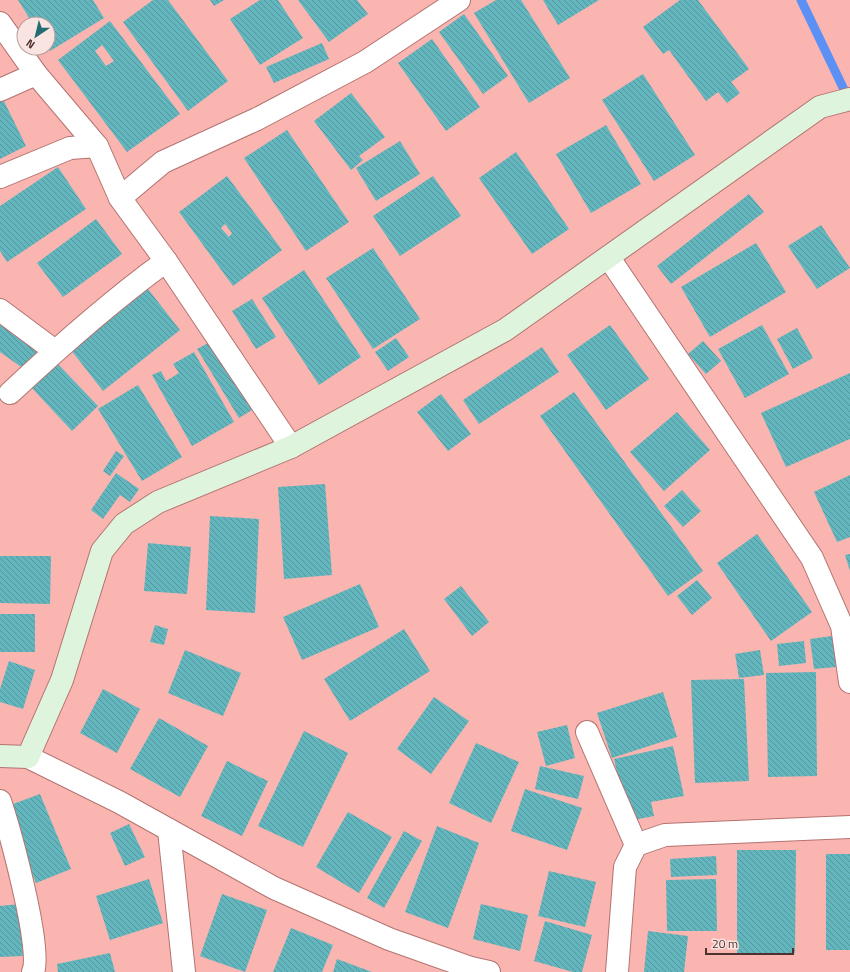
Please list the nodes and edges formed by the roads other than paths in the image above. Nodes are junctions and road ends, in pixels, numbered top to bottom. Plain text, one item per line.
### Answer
1 (459, 0) edge
2 (0, 23) edge
3 (36, 74) junction
4 (0, 90) edge
5 (850, 99) edge
6 (97, 146) junction
7 (0, 177) edge
8 (120, 198) junction
9 (609, 258) junction
10 (166, 261) junction
11 (0, 310) edge
12 (55, 351) junction
13 (10, 392) dead end
14 (291, 447) junction
15 (850, 682) edge
16 (587, 732) dead end
17 (0, 756) edge
18 (28, 757) junction
19 (0, 801) edge
20 (850, 827) edge
21 (169, 830) junction
22 (636, 845) junction
23 (476, 971) edge
24 (33, 972) edge
25 (184, 972) edge
26 (617, 972) edge

1 - 8 street
2 - 3 street
3 - 4 street
3 - 6 street
5 - 9 street
6 - 7 street
6 - 8 street
8 - 10 street
9 - 14 street
9 - 15 street
10 - 12 street
10 - 14 street
11 - 12 street
12 - 13 street
14 - 18 street
16 - 22 street
17 - 18 street
18 - 21 street
19 - 24 street
20 - 22 street
21 - 23 street
21 - 25 street
22 - 26 street

